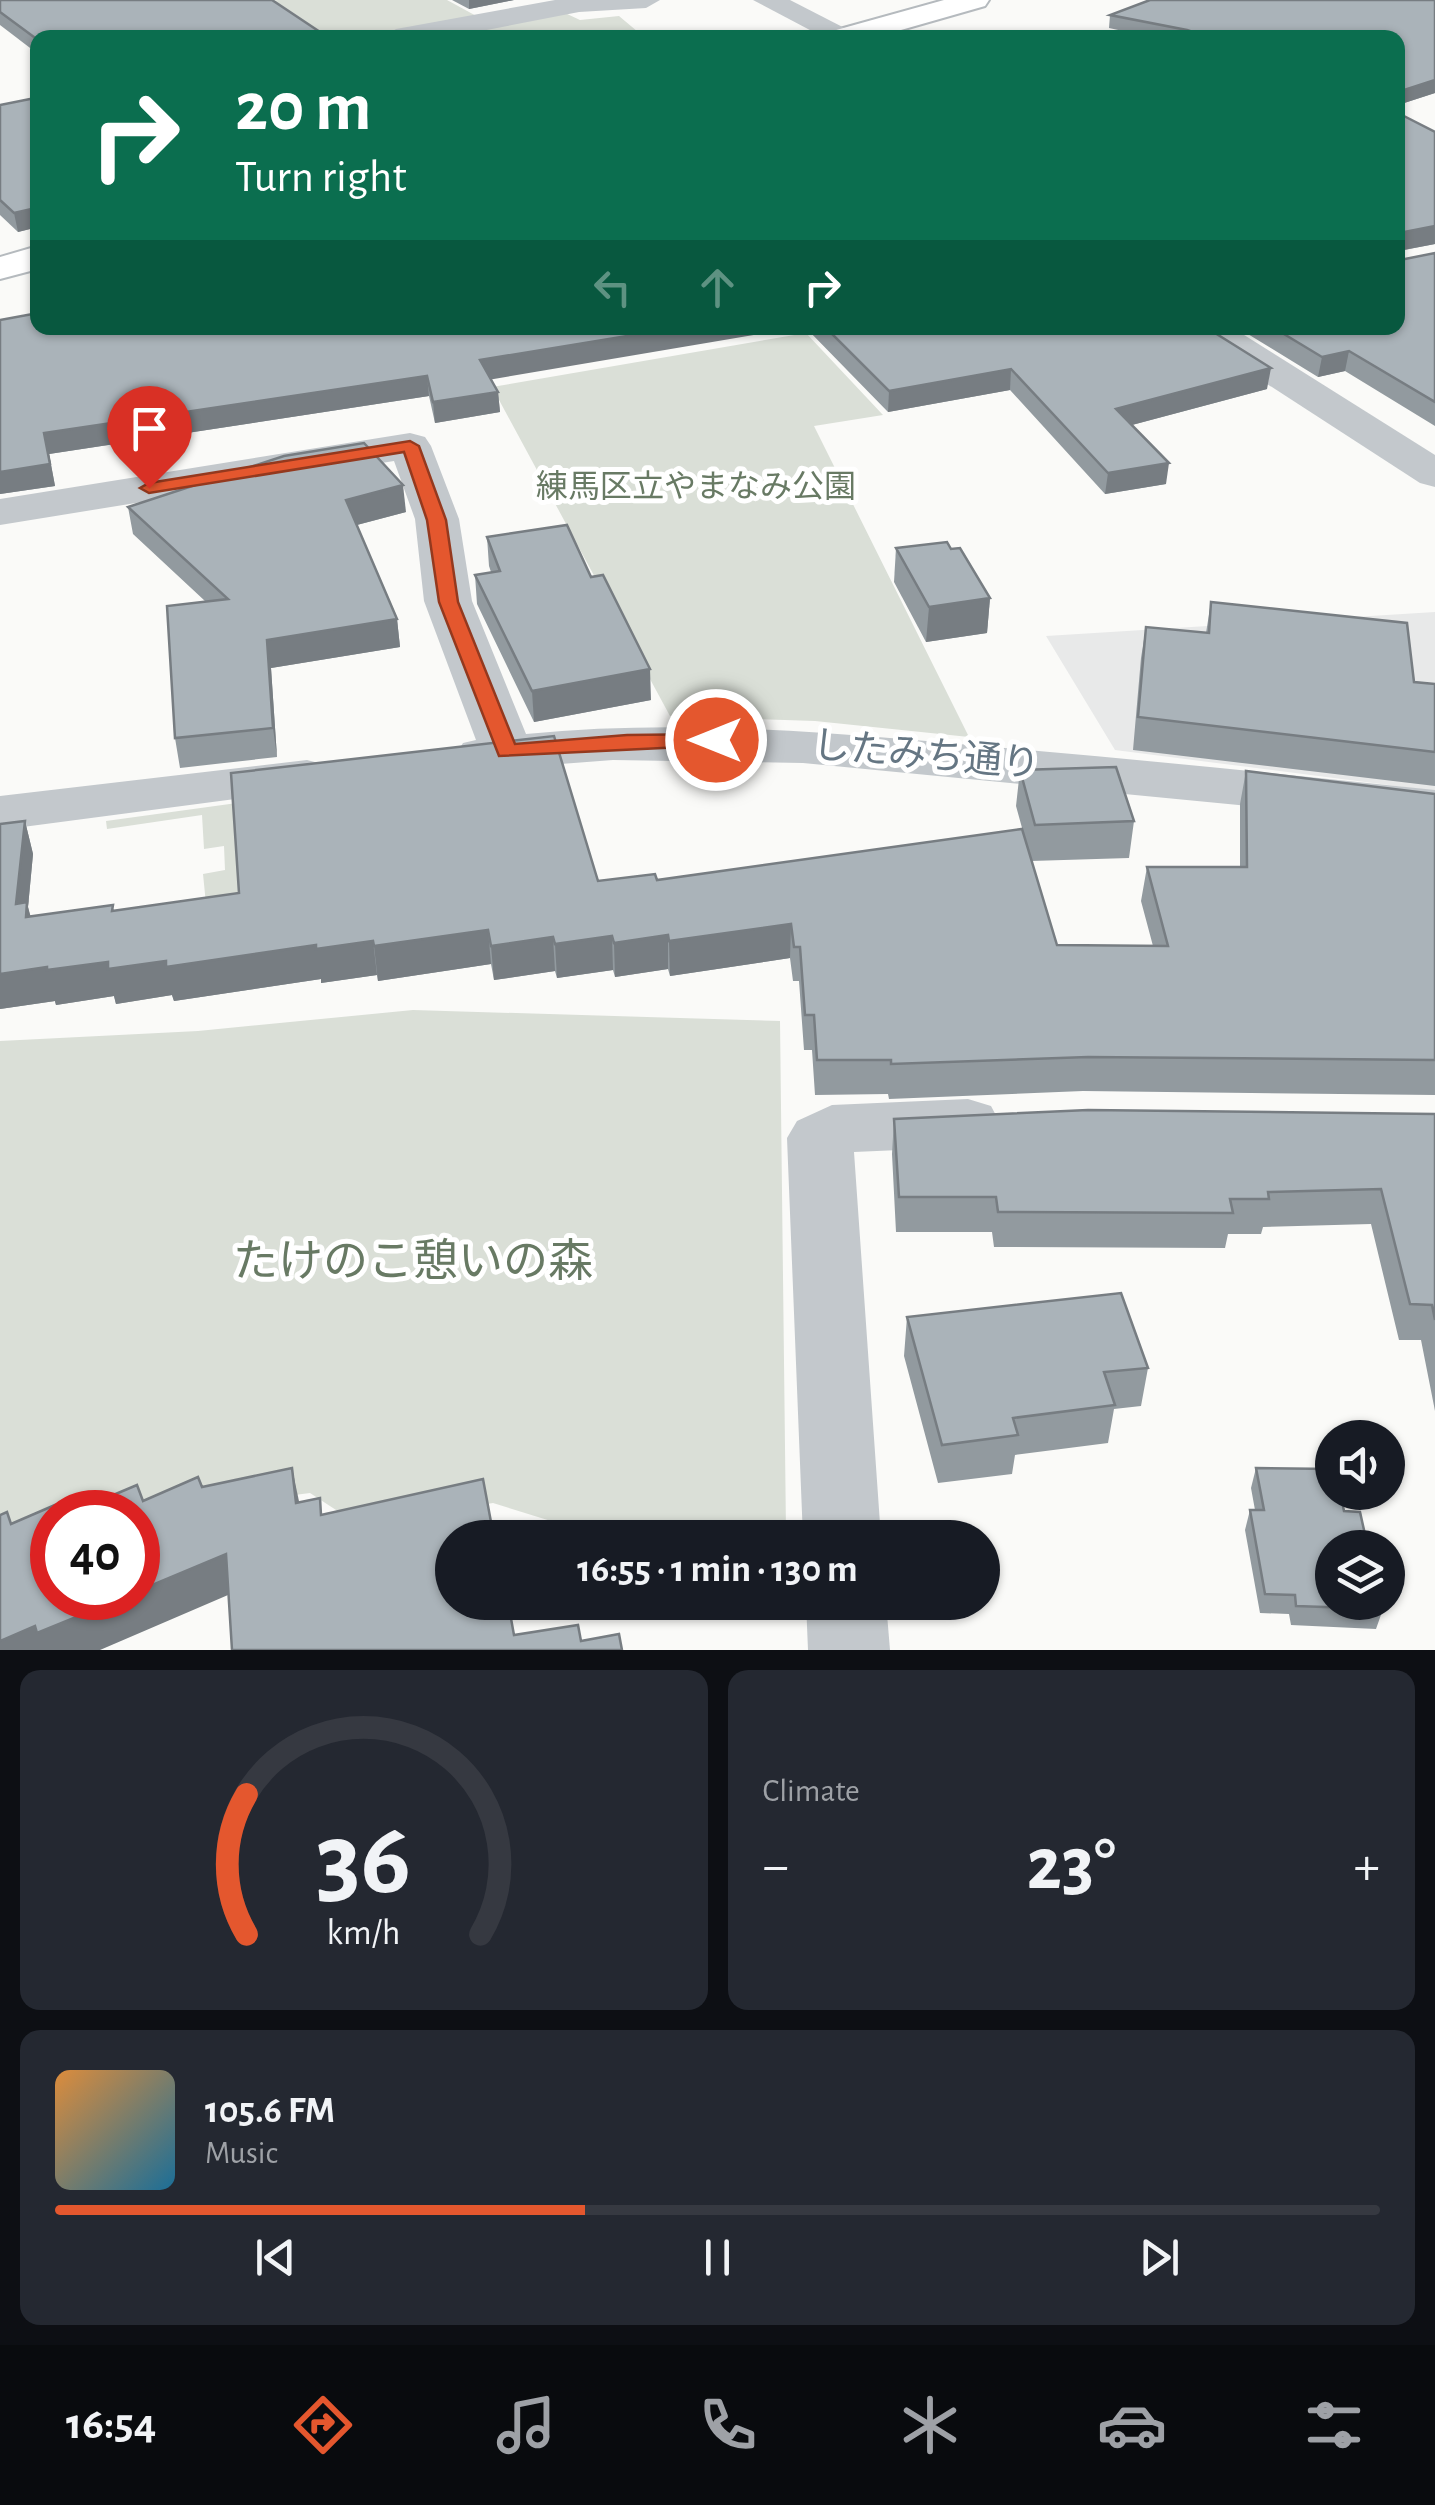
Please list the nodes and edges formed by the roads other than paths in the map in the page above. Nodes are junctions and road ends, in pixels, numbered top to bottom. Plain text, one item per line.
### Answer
1 (646, 0) edge
2 (767, 0) edge
3 (975, 0) edge
4 (587, 2) edge
5 (438, 30) edge
6 (830, 30) edge
7 (870, 30) edge
8 (30, 260) edge
9 (0, 268) edge
10 (1218, 335) edge
11 (1435, 474) edge
12 (0, 512) edge
13 (507, 751) junction
14 (436, 760) edge
15 (361, 770) edge
16 (1435, 807) edge
17 (0, 814) edge
18 (1025, 1121) edge
19 (841, 1520) edge
20 (847, 1620) edge
21 (848, 1650) edge

1 - 4 street
2 - 6 street
3 - 7 main road
4 - 5 street
8 - 9 main road
10 - 11 street
12 - 13 street
13 - 14 street, したみち通り
13 - 16 street, したみち通り
15 - 17 street
18 - 19 street
20 - 21 street

